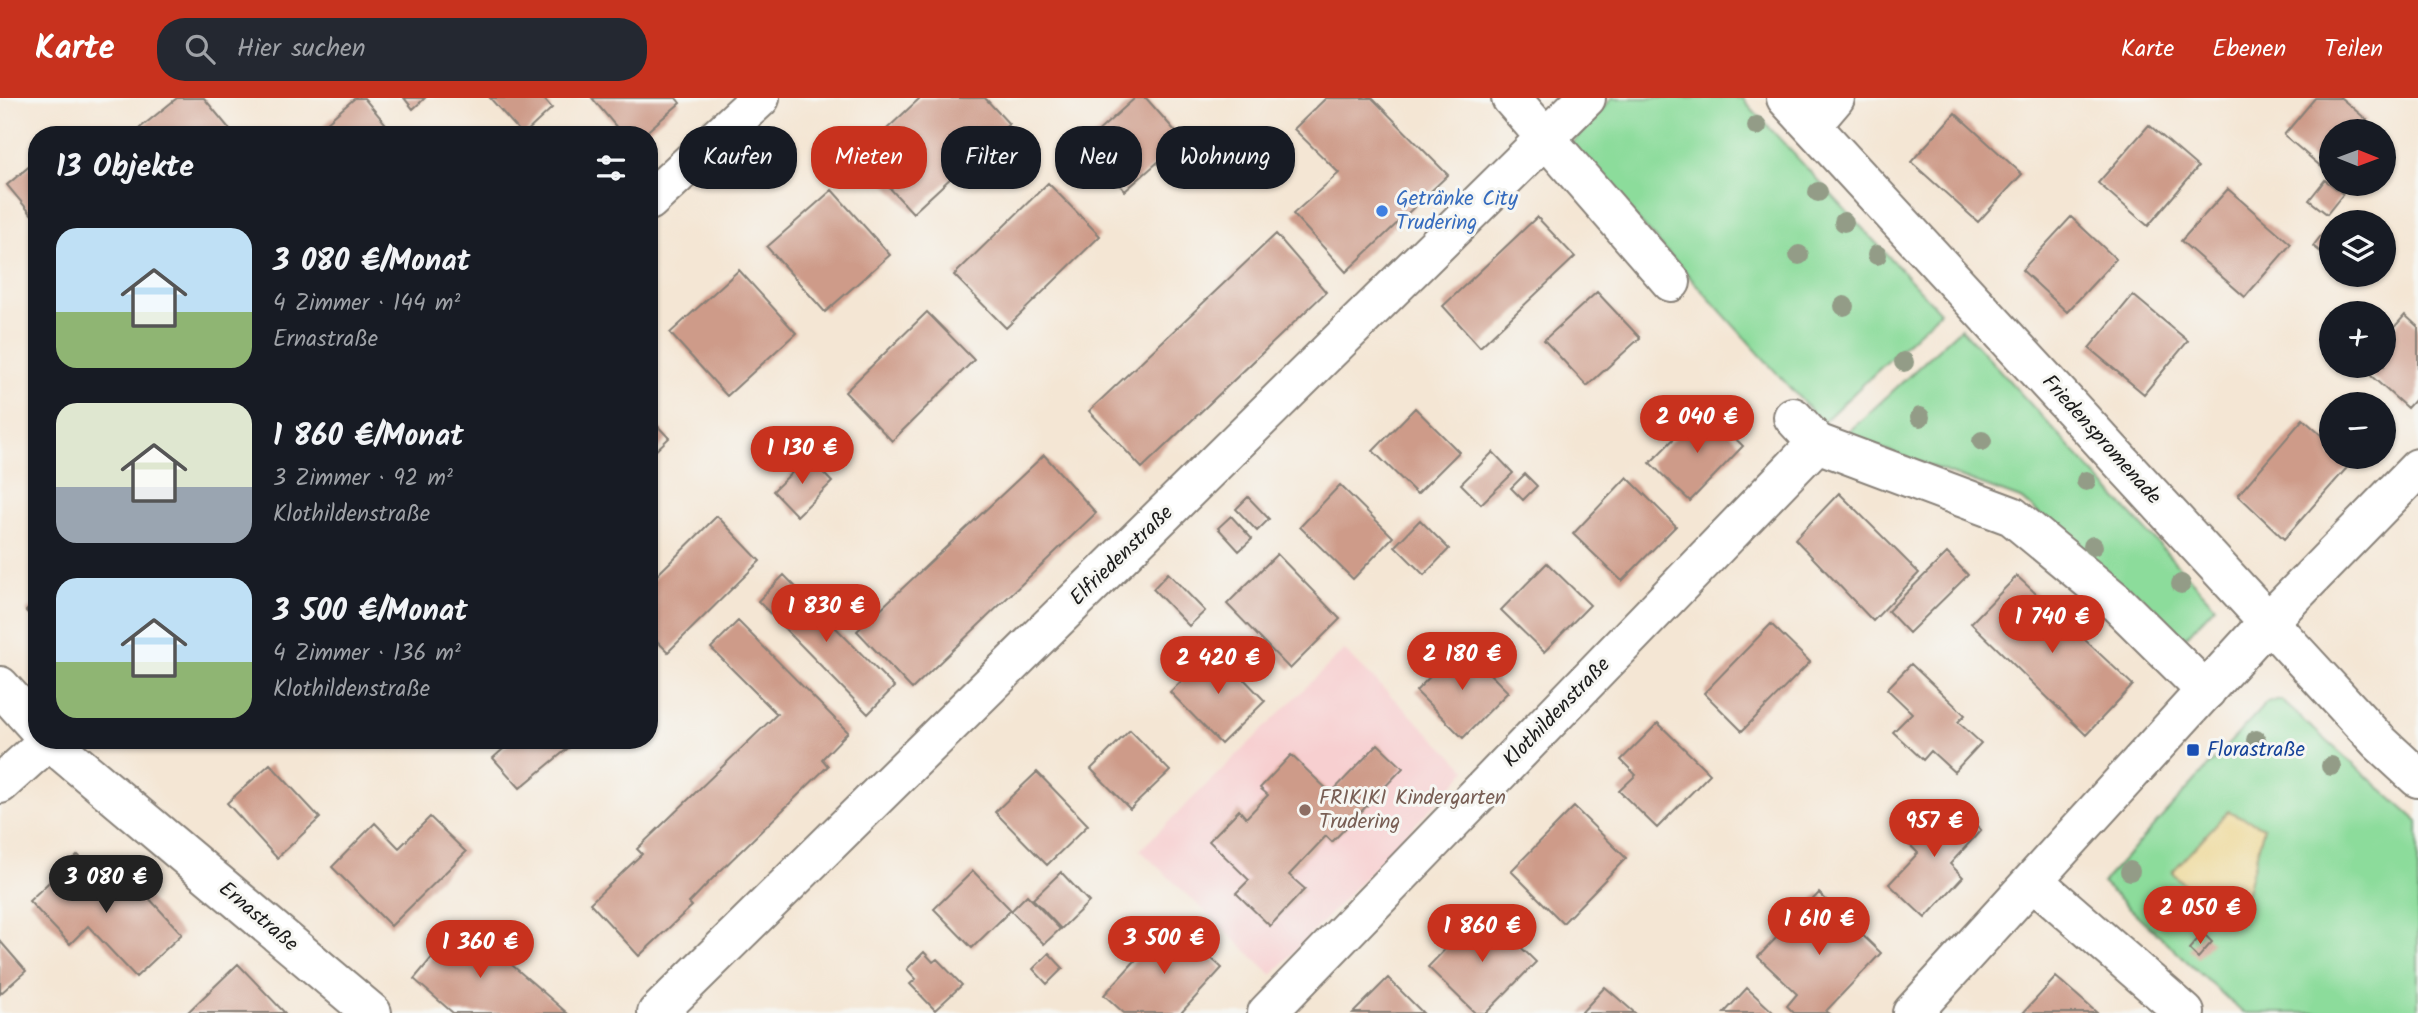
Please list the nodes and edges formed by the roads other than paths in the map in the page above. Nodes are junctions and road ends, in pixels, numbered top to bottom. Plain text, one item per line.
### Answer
1 (760, 98) edge
2 (1511, 98) edge
3 (1586, 98) edge
4 (1811, 107) edge
5 (1545, 139) junction
6 (658, 193) edge
7 (1671, 282) dead end
8 (2418, 468) edge
9 (2269, 622) junction
10 (0, 686) edge
11 (2206, 691) junction
12 (28, 717) edge
13 (39, 749) edge
14 (60, 749) edge
15 (2418, 778) edge
16 (0, 785) edge
17 (2034, 881) junction
18 (372, 1013) edge
19 (657, 1013) edge
20 (1267, 1013) edge
21 (1912, 1013) edge
22 (2185, 1013) edge

1 - 6 street
2 - 5 street
3 - 5 street, Elfriedenstraße
4 - 9 street, Friedenspromenade
5 - 7 street
5 - 19 street, Elfriedenstraße
8 - 9 street
9 - 11 street
9 - 15 street, Friedenspromenade
10 - 12 street
11 - 17 street
11 - 20 street, Klothildenstraße
13 - 16 street
14 - 18 street, Ernastraße
17 - 21 street
17 - 22 street

